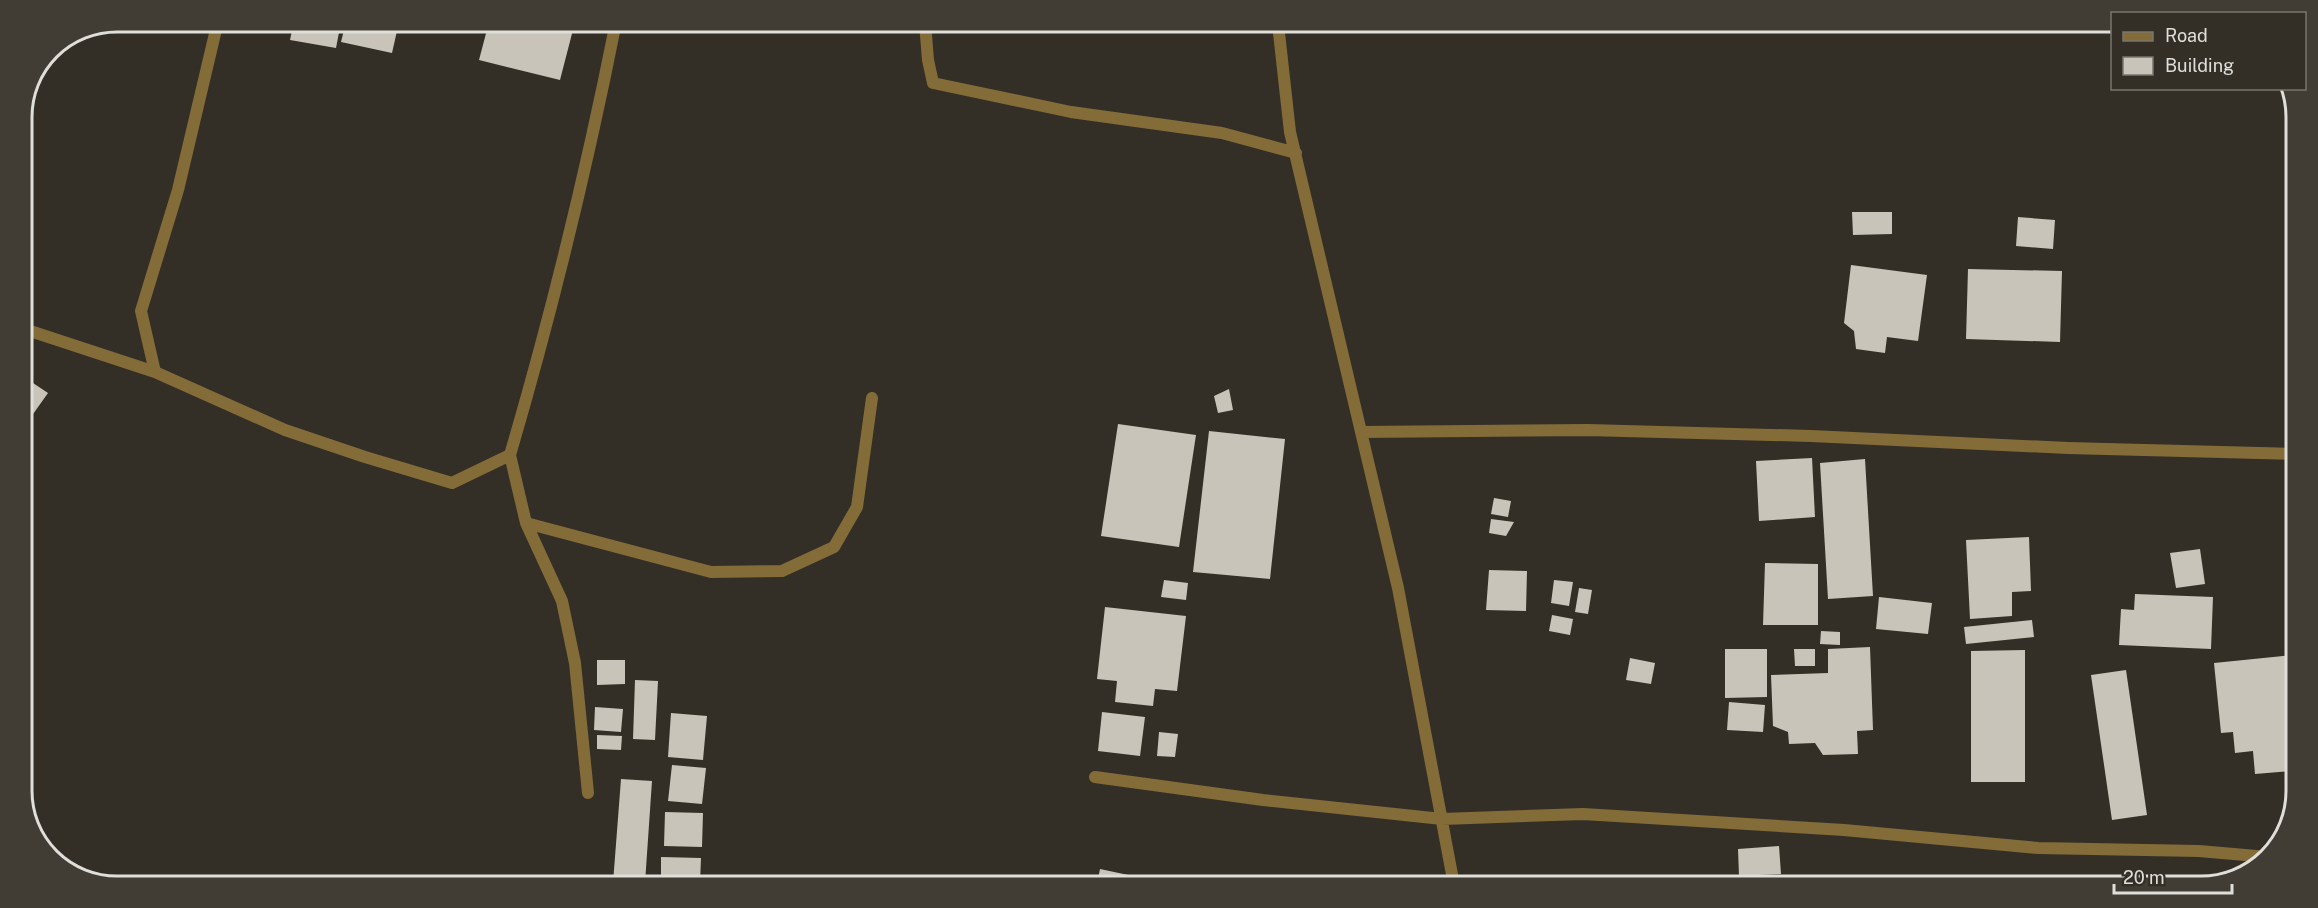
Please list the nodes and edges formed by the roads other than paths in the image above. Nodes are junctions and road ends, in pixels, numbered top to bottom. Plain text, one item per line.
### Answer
1 (215, 32) edge
2 (614, 32) edge
3 (926, 32) edge
4 (1279, 32) edge
5 (1296, 153) junction
6 (32, 332) edge
7 (155, 372) junction
8 (872, 398) dead end
9 (1361, 432) junction
10 (2286, 454) edge
11 (510, 455) junction
12 (526, 523) junction
13 (1095, 777) dead end
14 (588, 793) dead end
15 (1442, 819) junction
16 (2257, 855) edge
17 (1452, 876) edge

1 - 7 street
2 - 11 street
3 - 5 street
4 - 5 street
5 - 9 street
6 - 7 street
7 - 11 street
8 - 12 street
9 - 10 street
9 - 15 street
11 - 12 street
12 - 14 street
13 - 15 street
15 - 16 street
15 - 17 street

